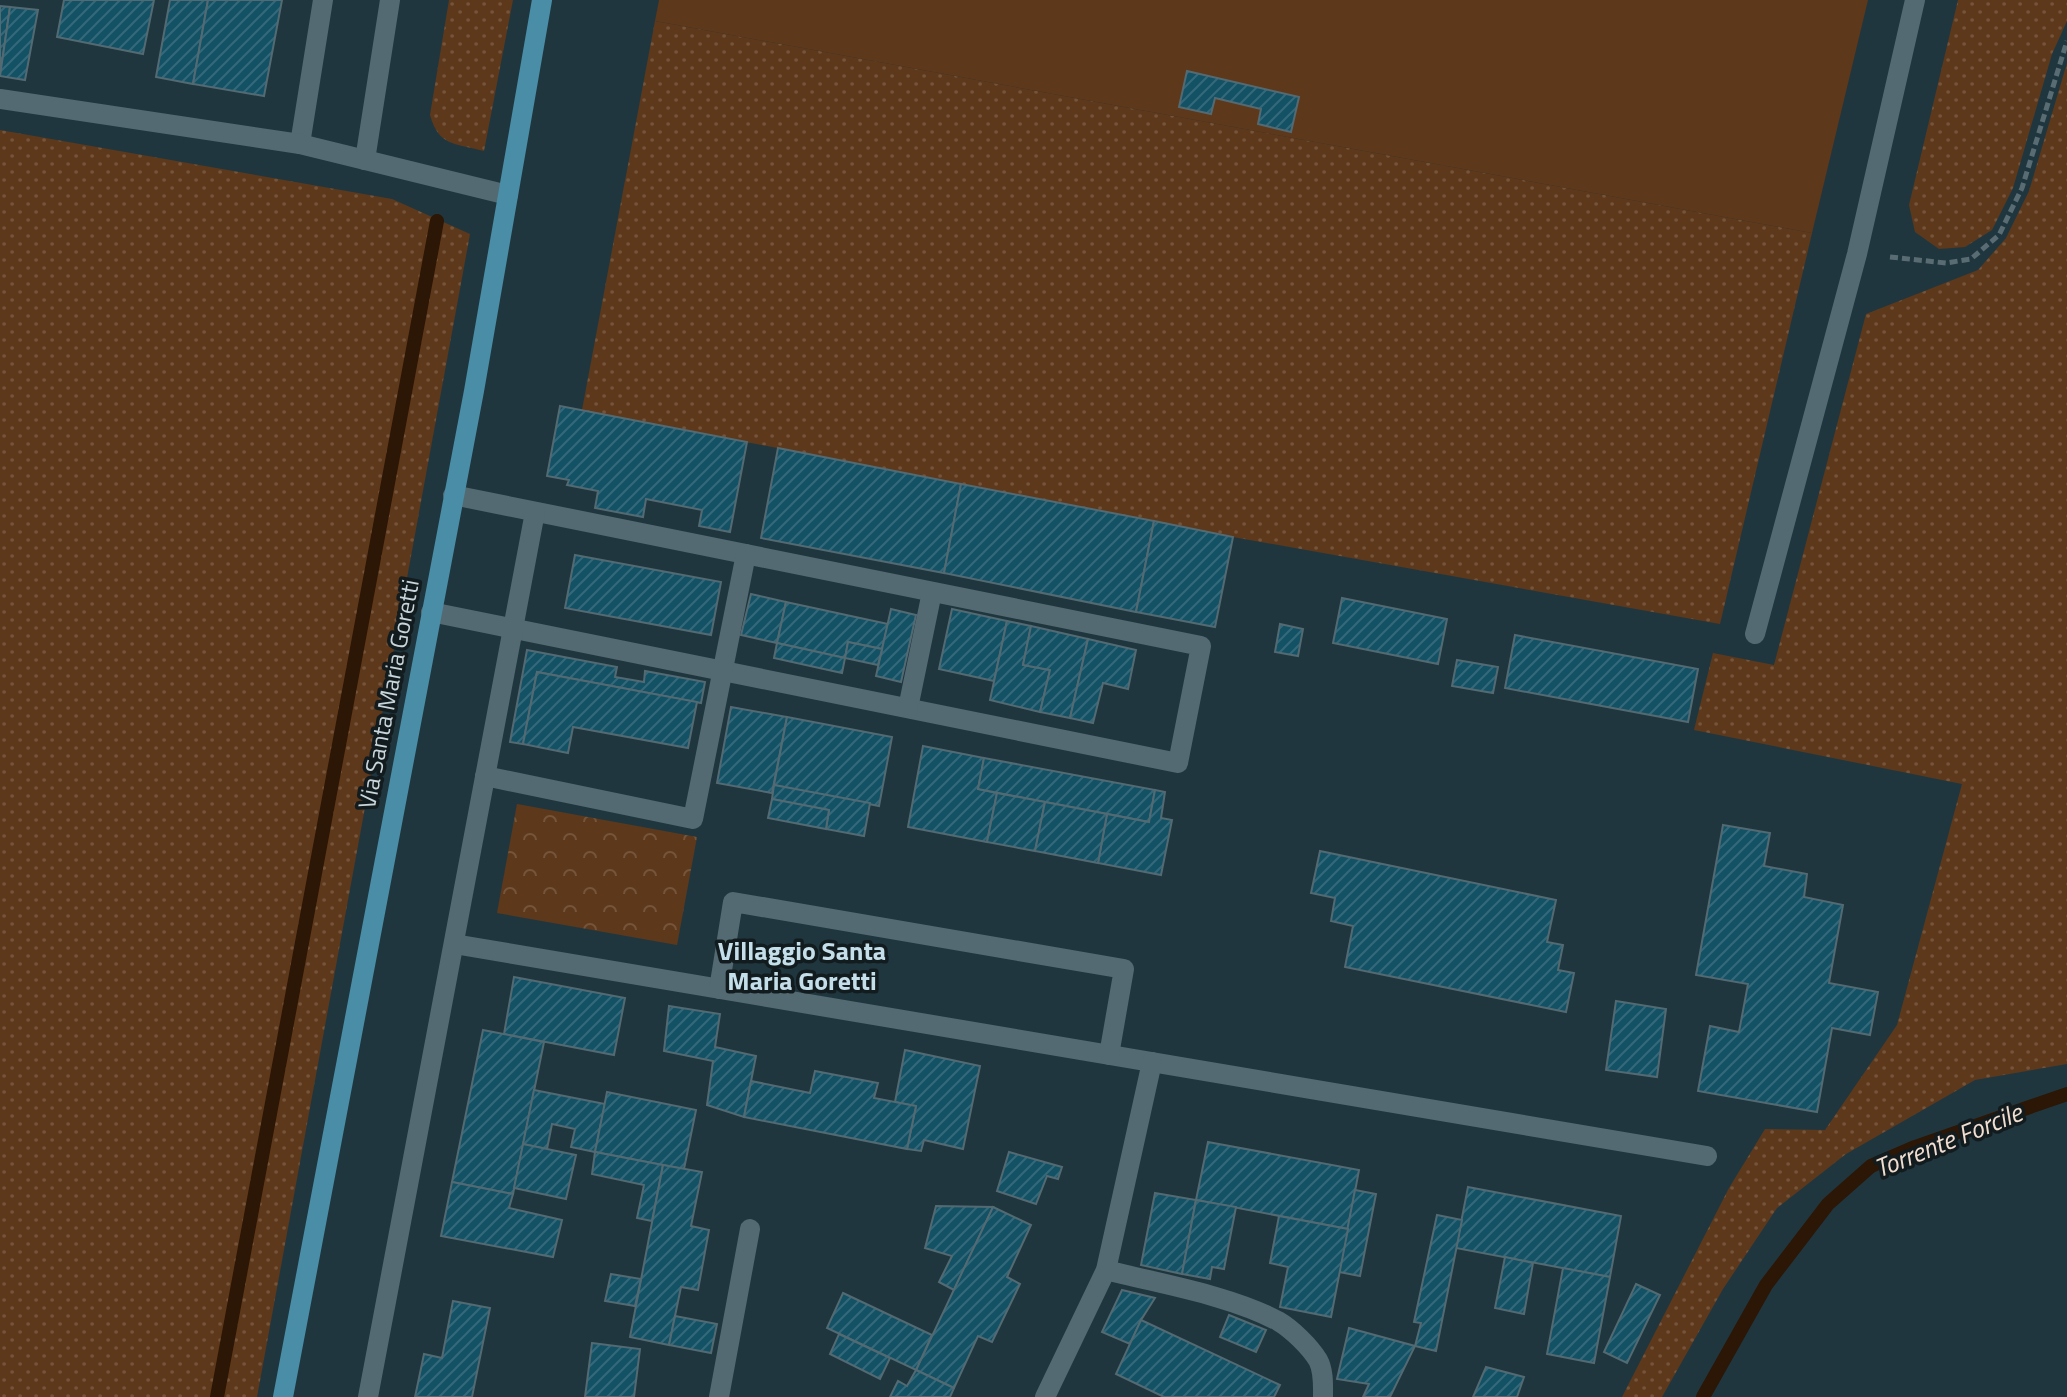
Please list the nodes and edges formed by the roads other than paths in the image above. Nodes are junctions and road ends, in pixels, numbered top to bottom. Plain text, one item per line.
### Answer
1 (323, 0) edge
2 (390, 0) edge
3 (542, 0) edge
4 (1915, 0) edge
5 (0, 99) edge
6 (300, 144) junction
7 (365, 160) junction
8 (508, 195) junction
9 (453, 495) junction
10 (535, 512) junction
11 (746, 554) junction
12 (932, 592) junction
13 (431, 612) junction
14 (513, 628) junction
15 (1755, 634) dead end
16 (722, 670) junction
17 (908, 708) junction
18 (485, 776) junction
19 (454, 944) junction
20 (719, 989) junction
21 (1109, 1055) junction
22 (1152, 1062) junction
23 (1707, 1156) dead end
24 (750, 1229) dead end
25 (1106, 1270) junction
26 (283, 1397) edge
27 (368, 1397) edge
28 (719, 1397) edge
29 (1045, 1397) edge
30 (1323, 1397) edge

1 - 6 street
2 - 7 street
3 - 8 main road, Via Santa Maria Goretti
4 - 15 street
5 - 6 street
6 - 7 street
7 - 8 street
8 - 9 main road, Via Santa Maria Goretti
9 - 10 street
9 - 13 main road, Via Santa Maria Goretti
10 - 11 street
10 - 14 street
11 - 12 street
11 - 16 street
12 - 17 street
12 - 17 street
13 - 14 street
13 - 26 main road, Via Santa Maria Goretti
14 - 16 street
14 - 18 street
16 - 17 street
16 - 18 street
18 - 19 street
19 - 20 street
19 - 27 street
20 - 21 street
20 - 21 street
21 - 22 street
22 - 23 street
22 - 25 street
24 - 28 street
25 - 29 street
25 - 30 street

